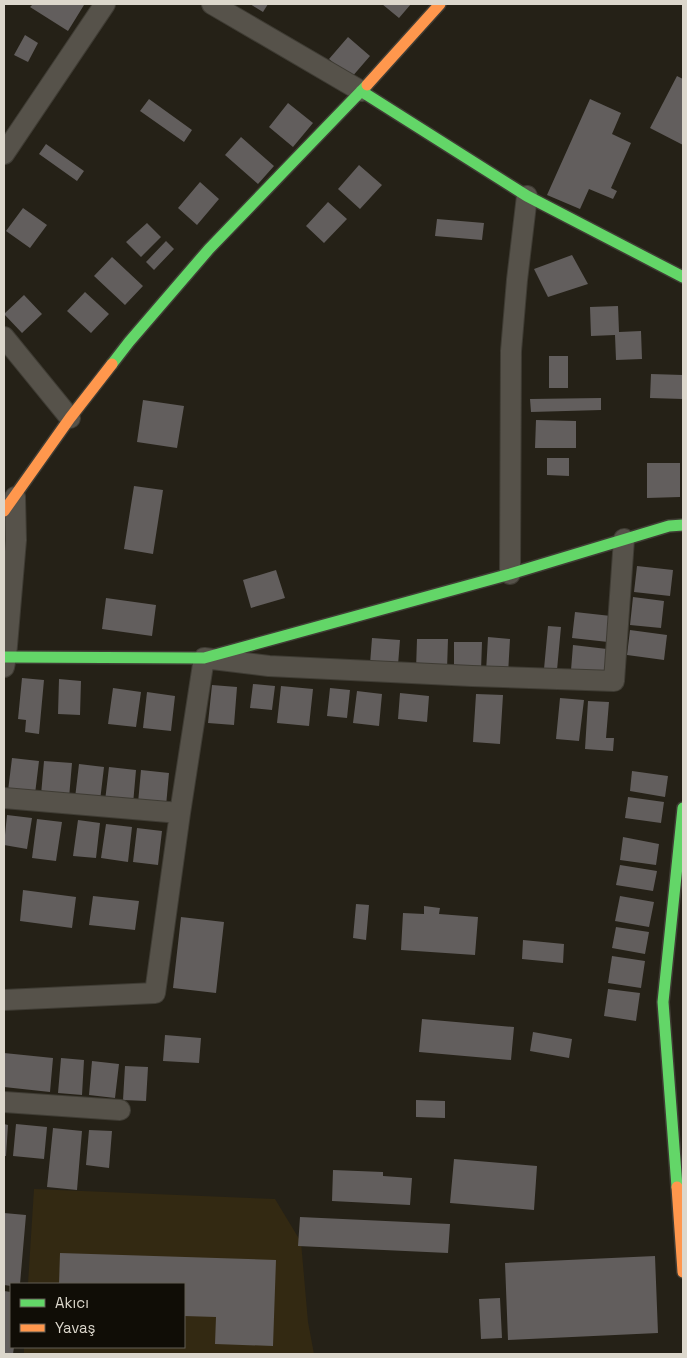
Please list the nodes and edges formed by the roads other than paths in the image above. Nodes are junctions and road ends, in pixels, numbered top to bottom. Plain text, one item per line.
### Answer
1 (105, 4) edge
2 (212, 4) edge
3 (440, 4) edge
4 (362, 91) junction
5 (4, 154) edge
6 (527, 196) junction
7 (683, 276) edge
8 (4, 337) edge
9 (70, 418) junction
10 (10, 504) edge
11 (683, 525) edge
12 (624, 539) junction
13 (510, 574) junction
14 (204, 658) junction
15 (5, 661) edge
16 (4, 798) edge
17 (683, 808) edge
18 (180, 813) junction
19 (4, 1000) edge
20 (4, 1102) edge
21 (120, 1110) dead end
22 (683, 1272) edge

1 - 5 street
2 - 4 street
3 - 4 street
4 - 6 street
4 - 9 street
6 - 7 street
6 - 13 street
8 - 9 street
9 - 10 street
10 - 15 street
11 - 12 street
12 - 13 street
12 - 14 street
13 - 14 street
14 - 15 street
14 - 18 street
16 - 18 street
17 - 22 street
18 - 19 street
20 - 21 street

